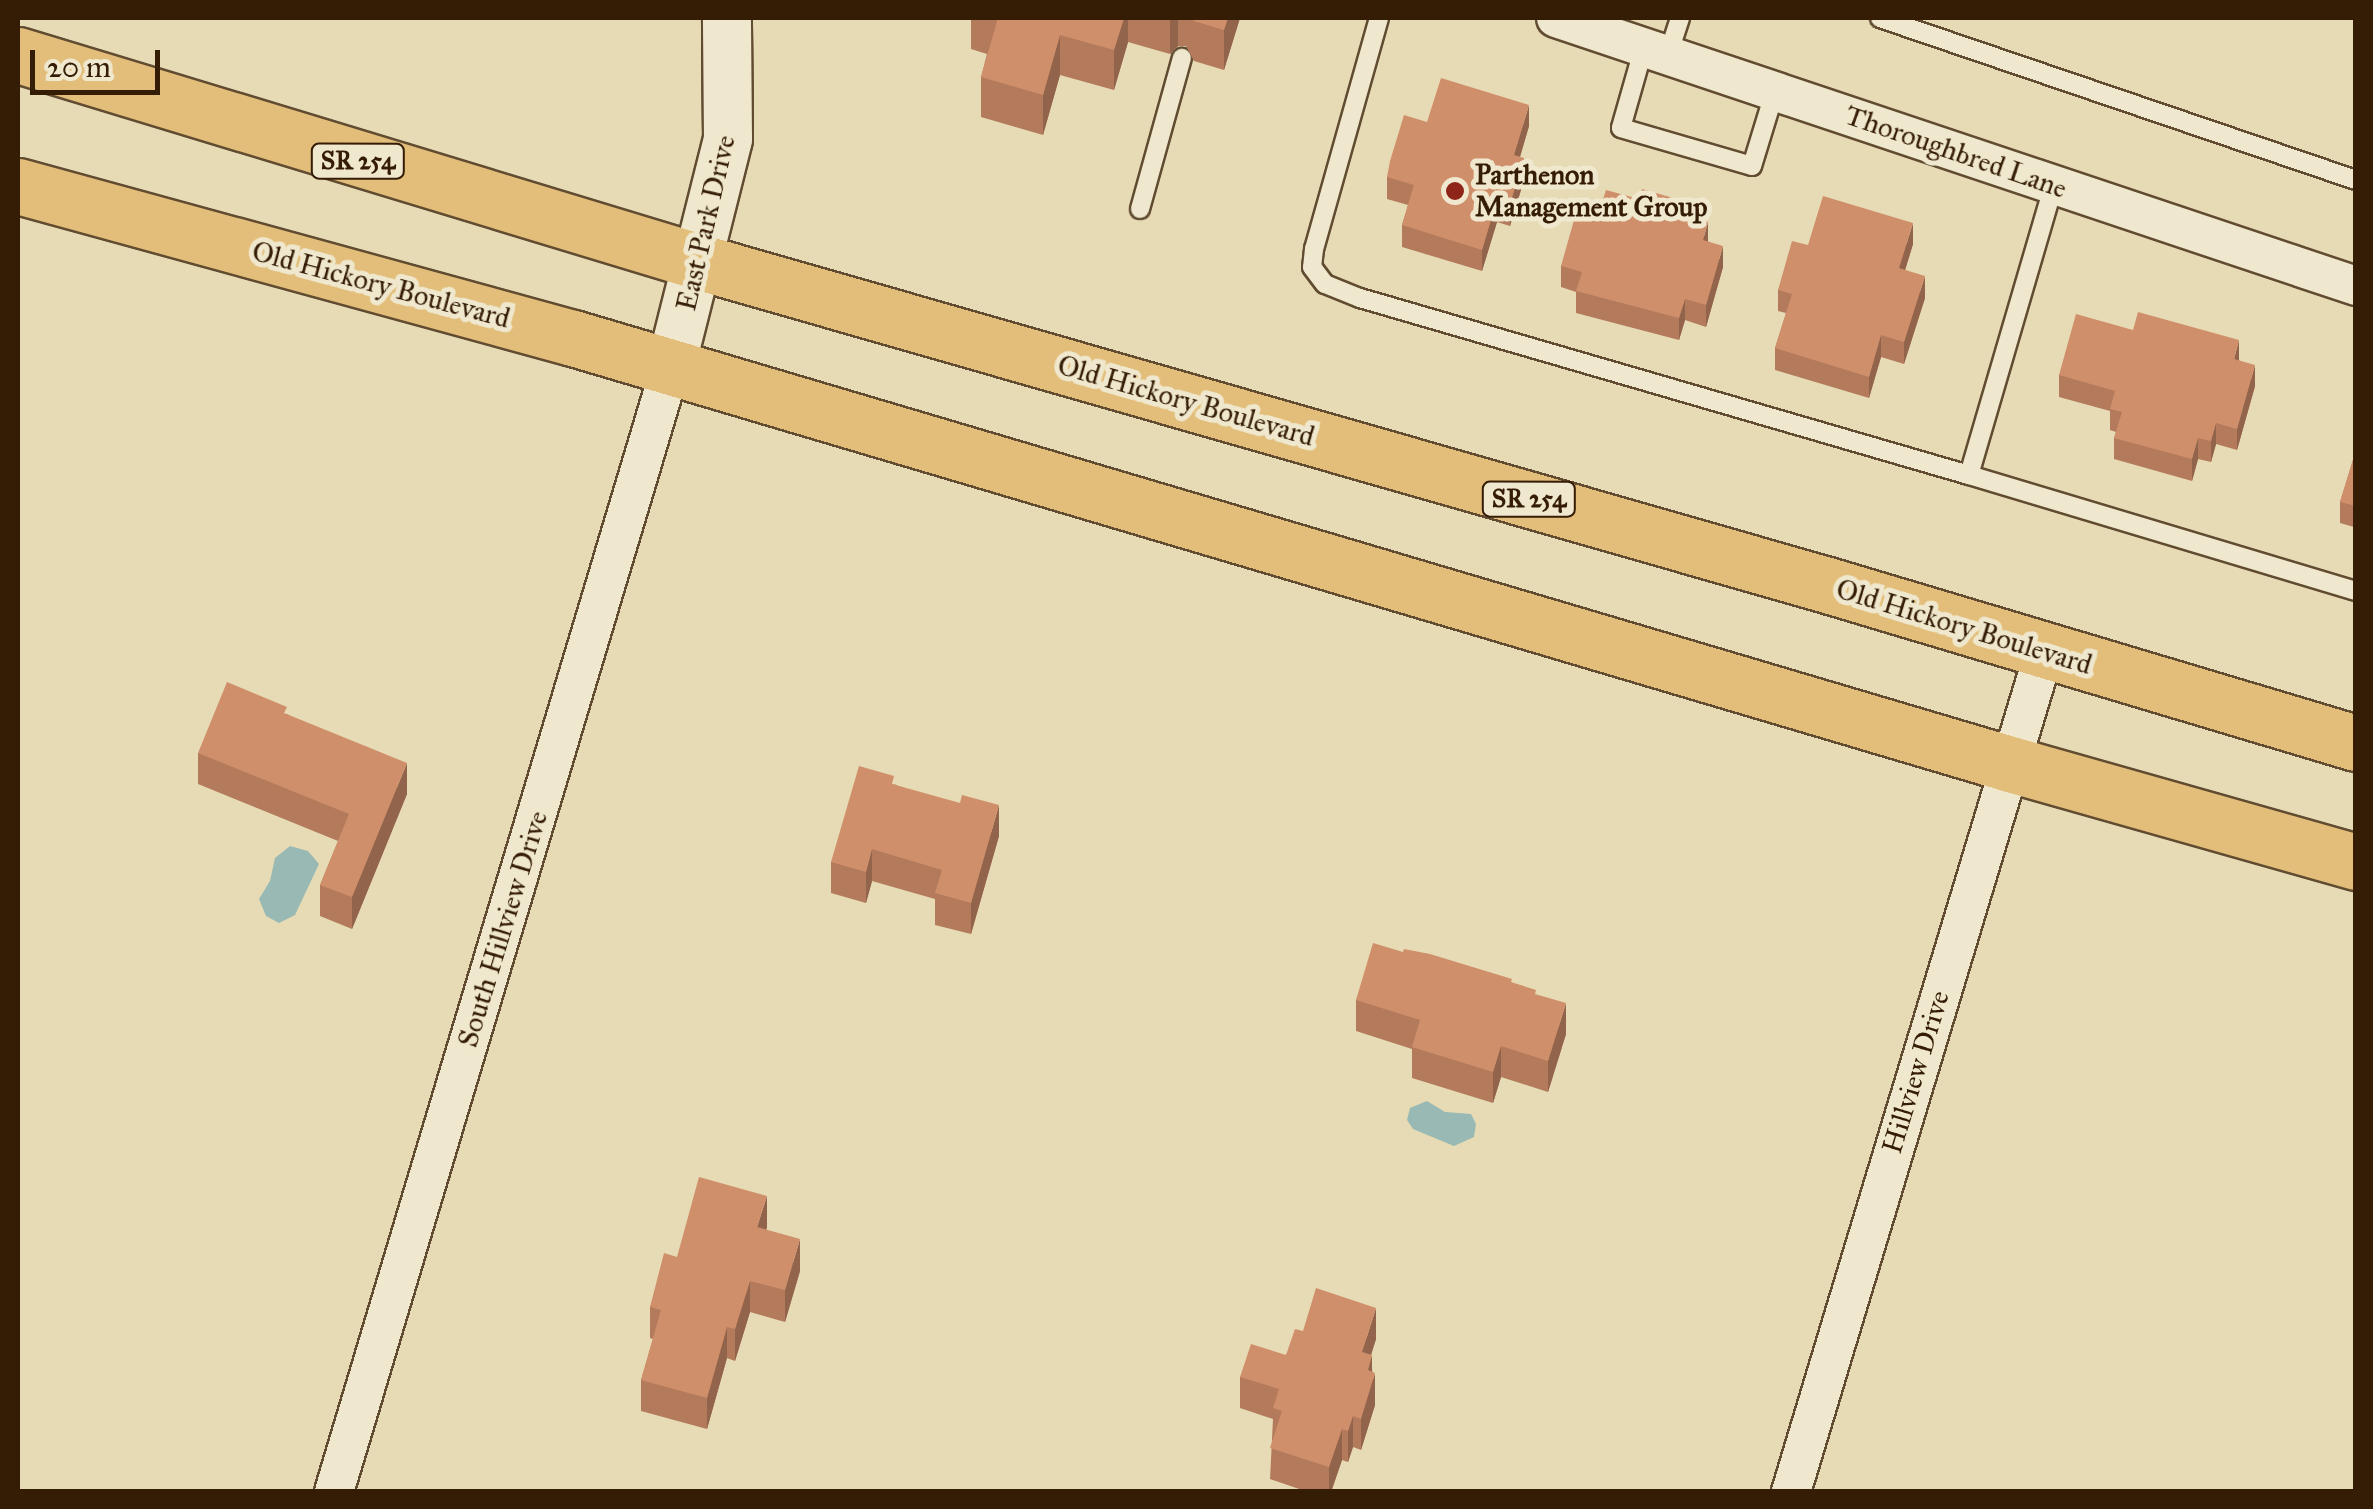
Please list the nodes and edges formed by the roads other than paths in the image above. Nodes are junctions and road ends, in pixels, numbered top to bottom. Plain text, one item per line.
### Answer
1 (727, 18) edge
2 (1379, 18) edge
3 (1556, 18) edge
4 (1680, 18) edge
5 (1880, 18) edge
6 (1656, 51) junction
7 (18, 55) edge
8 (1182, 58) dead end
9 (1775, 91) junction
10 (2356, 180) edge
11 (2054, 184) junction
12 (18, 186) edge
13 (1140, 208) dead end
14 (700, 262) junction
15 (2356, 286) edge
16 (671, 366) junction
17 (1970, 476) junction
18 (2356, 592) edge
19 (2044, 653) junction
20 (2356, 744) edge
21 (2010, 764) junction
22 (2356, 862) edge
23 (334, 1492) edge
24 (1791, 1492) edge

1 - 14 street, East Park Drive
2 - 17 lane
3 - 6 street, Thoroughbred Lane
4 - 6 lane
5 - 10 lane
6 - 9 street, Thoroughbred Lane
6 - 9 lane
7 - 14 main road, Old Hickory Boulevard / SR 254
8 - 13 lane
9 - 11 street, Thoroughbred Lane
11 - 15 street, Thoroughbred Lane
11 - 17 lane
12 - 16 main road, Old Hickory Boulevard
14 - 16 street, East Park Drive
14 - 19 main road, Old Hickory Boulevard / SR 254
16 - 21 main road, Old Hickory Boulevard
16 - 23 street, South Hillview Drive
17 - 18 lane
19 - 20 main road, Old Hickory Boulevard / SR 254
19 - 21 street, Hillview Drive
21 - 22 main road, Old Hickory Boulevard
21 - 24 street, Hillview Drive

